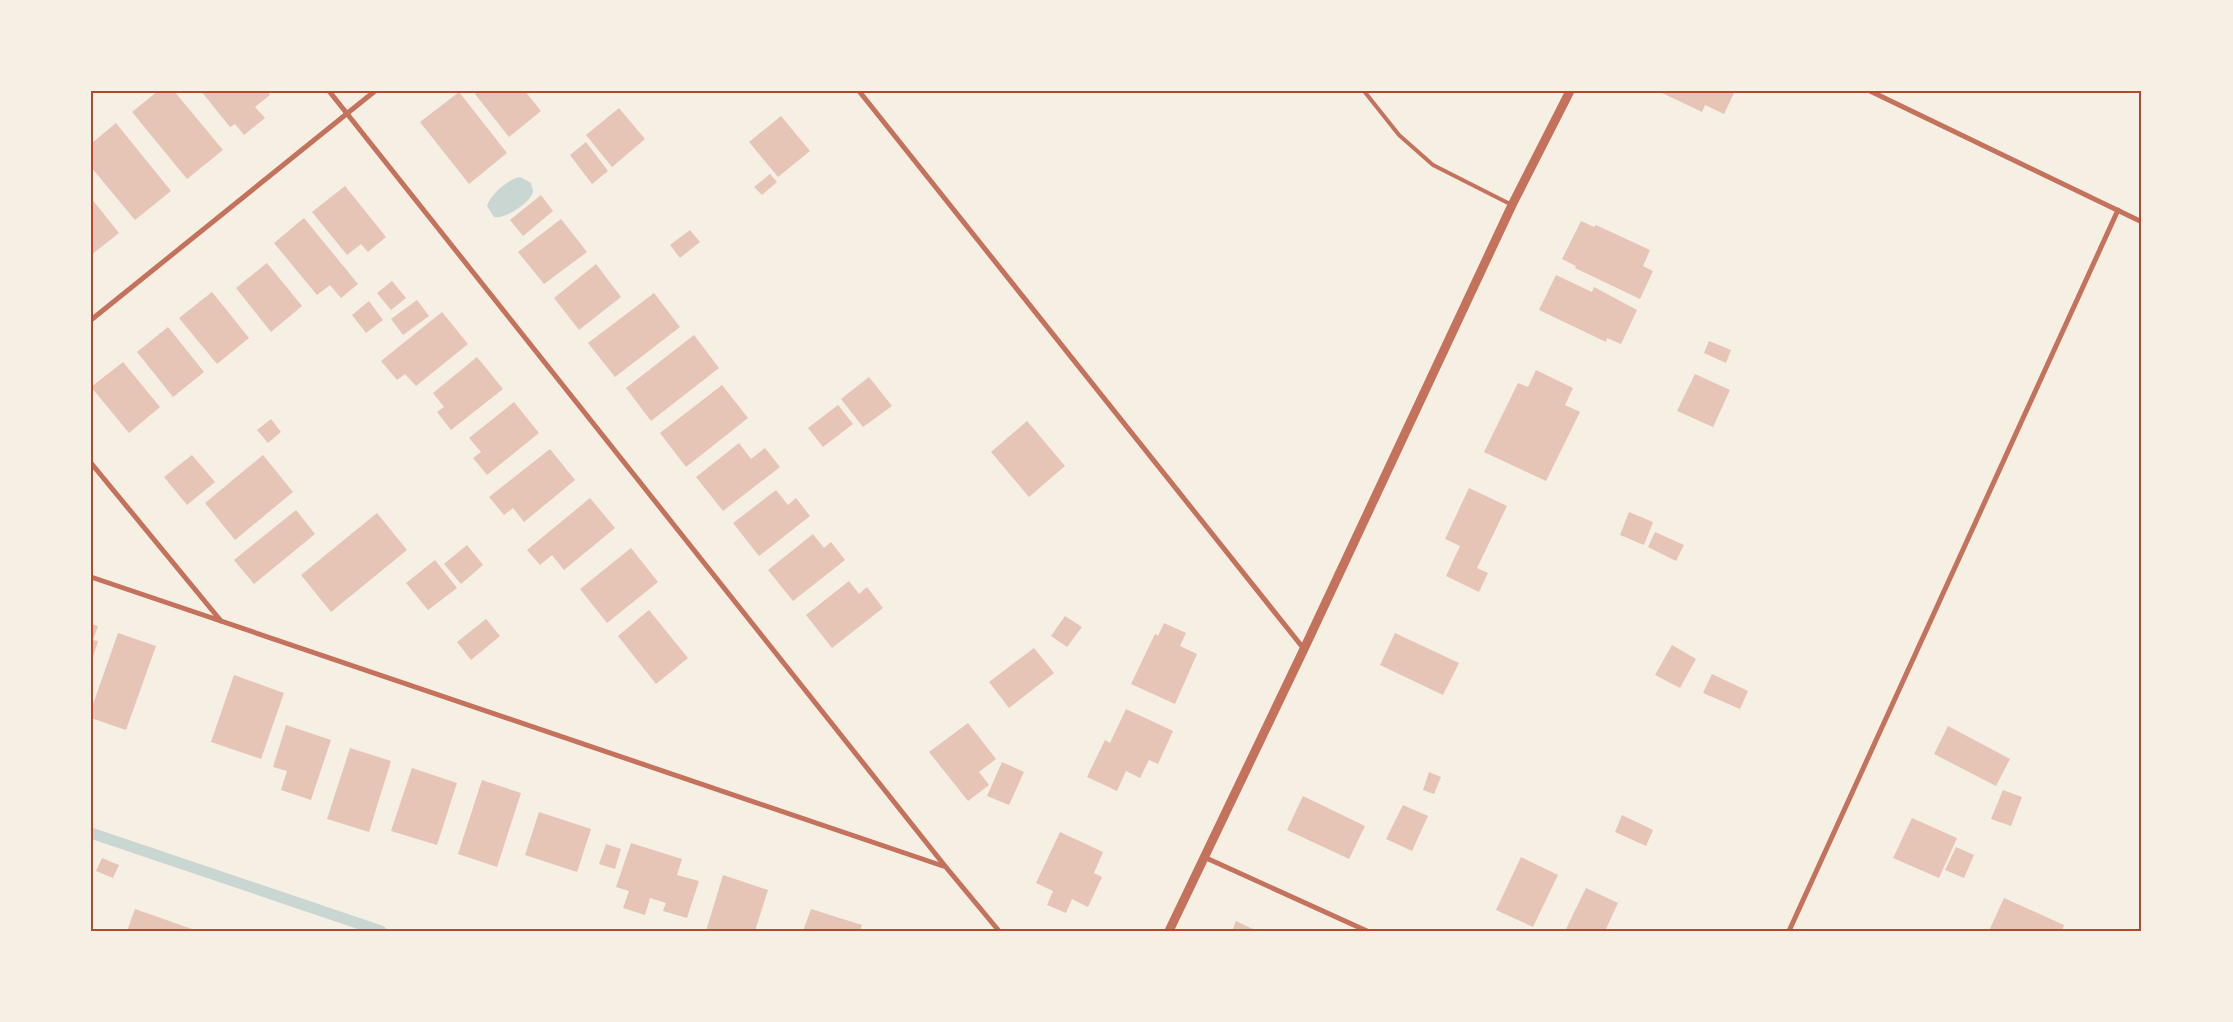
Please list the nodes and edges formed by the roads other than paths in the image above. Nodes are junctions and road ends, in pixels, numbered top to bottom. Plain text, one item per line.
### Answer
1 (329, 91) edge
2 (375, 91) edge
3 (860, 91) edge
4 (1364, 91) edge
5 (1570, 91) edge
6 (1870, 91) edge
7 (347, 113) junction
8 (1512, 205) junction
9 (2118, 210) junction
10 (2142, 222) edge
11 (91, 320) edge
12 (91, 463) edge
13 (91, 578) edge
14 (222, 623) junction
15 (1304, 648) junction
16 (1204, 856) junction
17 (945, 866) junction
18 (999, 931) edge
19 (1168, 931) edge
20 (1367, 931) edge
21 (1789, 931) edge

1 - 7 street
2 - 7 street
3 - 15 street
4 - 8 lane
5 - 8 street
6 - 9 street
7 - 11 street
7 - 17 street
8 - 15 street
9 - 10 street
9 - 21 street
12 - 14 street
13 - 14 street
14 - 17 street
15 - 16 street
16 - 19 street
16 - 20 street
17 - 18 street

